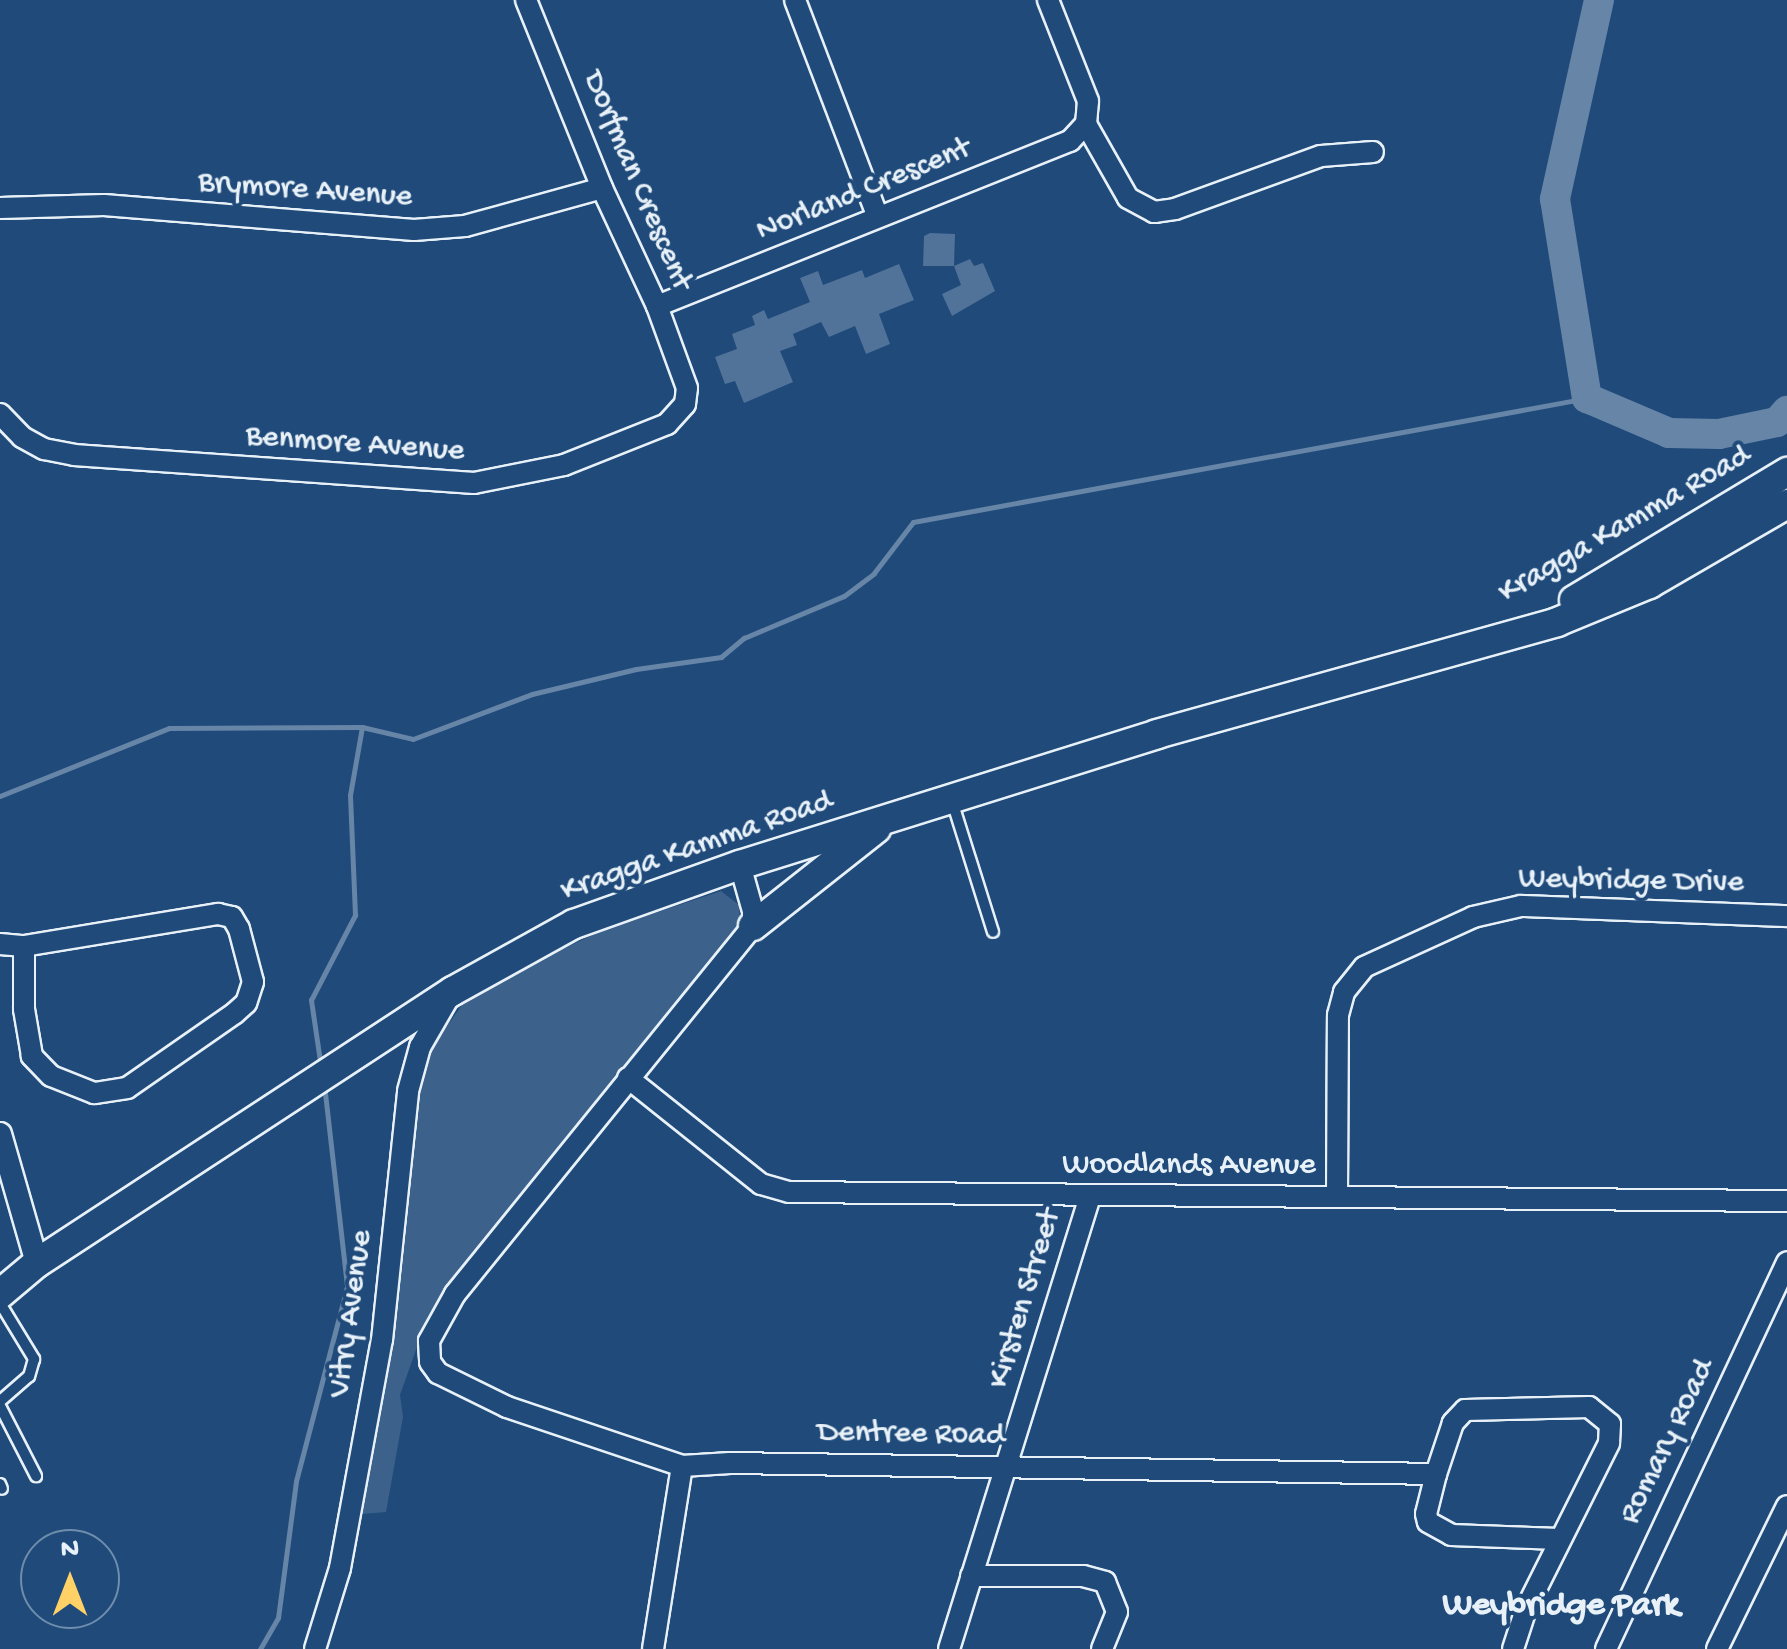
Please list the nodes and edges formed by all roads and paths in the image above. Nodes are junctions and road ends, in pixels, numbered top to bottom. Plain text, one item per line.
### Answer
1 (526, 0) edge
2 (795, 0) edge
3 (1048, 0) edge
4 (1086, 124) junction
5 (1373, 152) dead end
6 (602, 188) junction
7 (0, 208) edge
8 (878, 217) junction
9 (657, 306) junction
10 (687, 388) joint
11 (0, 414) edge
12 (1787, 472) edge
13 (1787, 504) edge
14 (1498, 638) junction
15 (952, 800) junction
16 (889, 818) junction
17 (740, 865) junction
18 (1787, 916) edge
19 (753, 926) junction
20 (993, 932) dead end
21 (0, 944) edge
22 (24, 946) junction
23 (453, 991) junction
24 (628, 1078) junction
25 (0, 1134) edge
26 (1090, 1196) junction
27 (1337, 1196) junction
28 (1787, 1202) edge
29 (1787, 1262) edge
30 (38, 1263) junction
31 (0, 1294) edge
32 (0, 1303) edge
33 (0, 1403) edge
34 (682, 1466) junction
35 (1005, 1466) junction
36 (1436, 1474) junction
37 (36, 1476) dead end
38 (1787, 1506) edge
39 (1559, 1539) junction
40 (971, 1576) junction
41 (315, 1649) edge
42 (652, 1649) edge
43 (948, 1649) edge
44 (1102, 1649) edge
45 (1512, 1649) edge
46 (1606, 1649) edge
47 (1717, 1649) edge

1 - 6 street, Dorfman Crescent
2 - 8 street
3 - 4 street
4 - 5 street
4 - 8 street, Norland Crescent
6 - 7 street, Brymore Avenue
6 - 9 street, Dorfman Crescent
8 - 9 street, Norland Crescent
9 - 10 street, Dorfman Crescent
10 - 11 street, Benmore Avenue
12 - 14 main road, Kragga Kamma Road
13 - 14 main road, Kragga Kamma Road
14 - 15 main road, Kragga Kamma Road
15 - 16 main road, Kragga Kamma Road
15 - 20 lane
16 - 17 main road, Kragga Kamma Road
16 - 19 main road
17 - 19 street
17 - 23 main road, Kragga Kamma Road
18 - 27 street, Weybridge Drive
19 - 24 street
21 - 22 street
22 - 22 street
23 - 30 main road, Kragga Kamma Road
23 - 41 street, Vitry Avenue
24 - 26 street, Woodlands Avenue
24 - 34 street, Dentree Road
25 - 30 street
26 - 27 street, Woodlands Avenue
26 - 35 street, Kirsten Street
27 - 28 street, Woodlands Avenue
29 - 46 street, Romary Road
30 - 31 main road, Kragga Kamma Road
32 - 33 lane
33 - 37 lane
34 - 35 street, Dentree Road
34 - 42 street
35 - 36 street, Dentree Road
35 - 40 street, Kirsten Street
36 - 39 street
36 - 39 street
38 - 47 street
39 - 45 street
40 - 43 street, Kirsten Street
40 - 44 street

